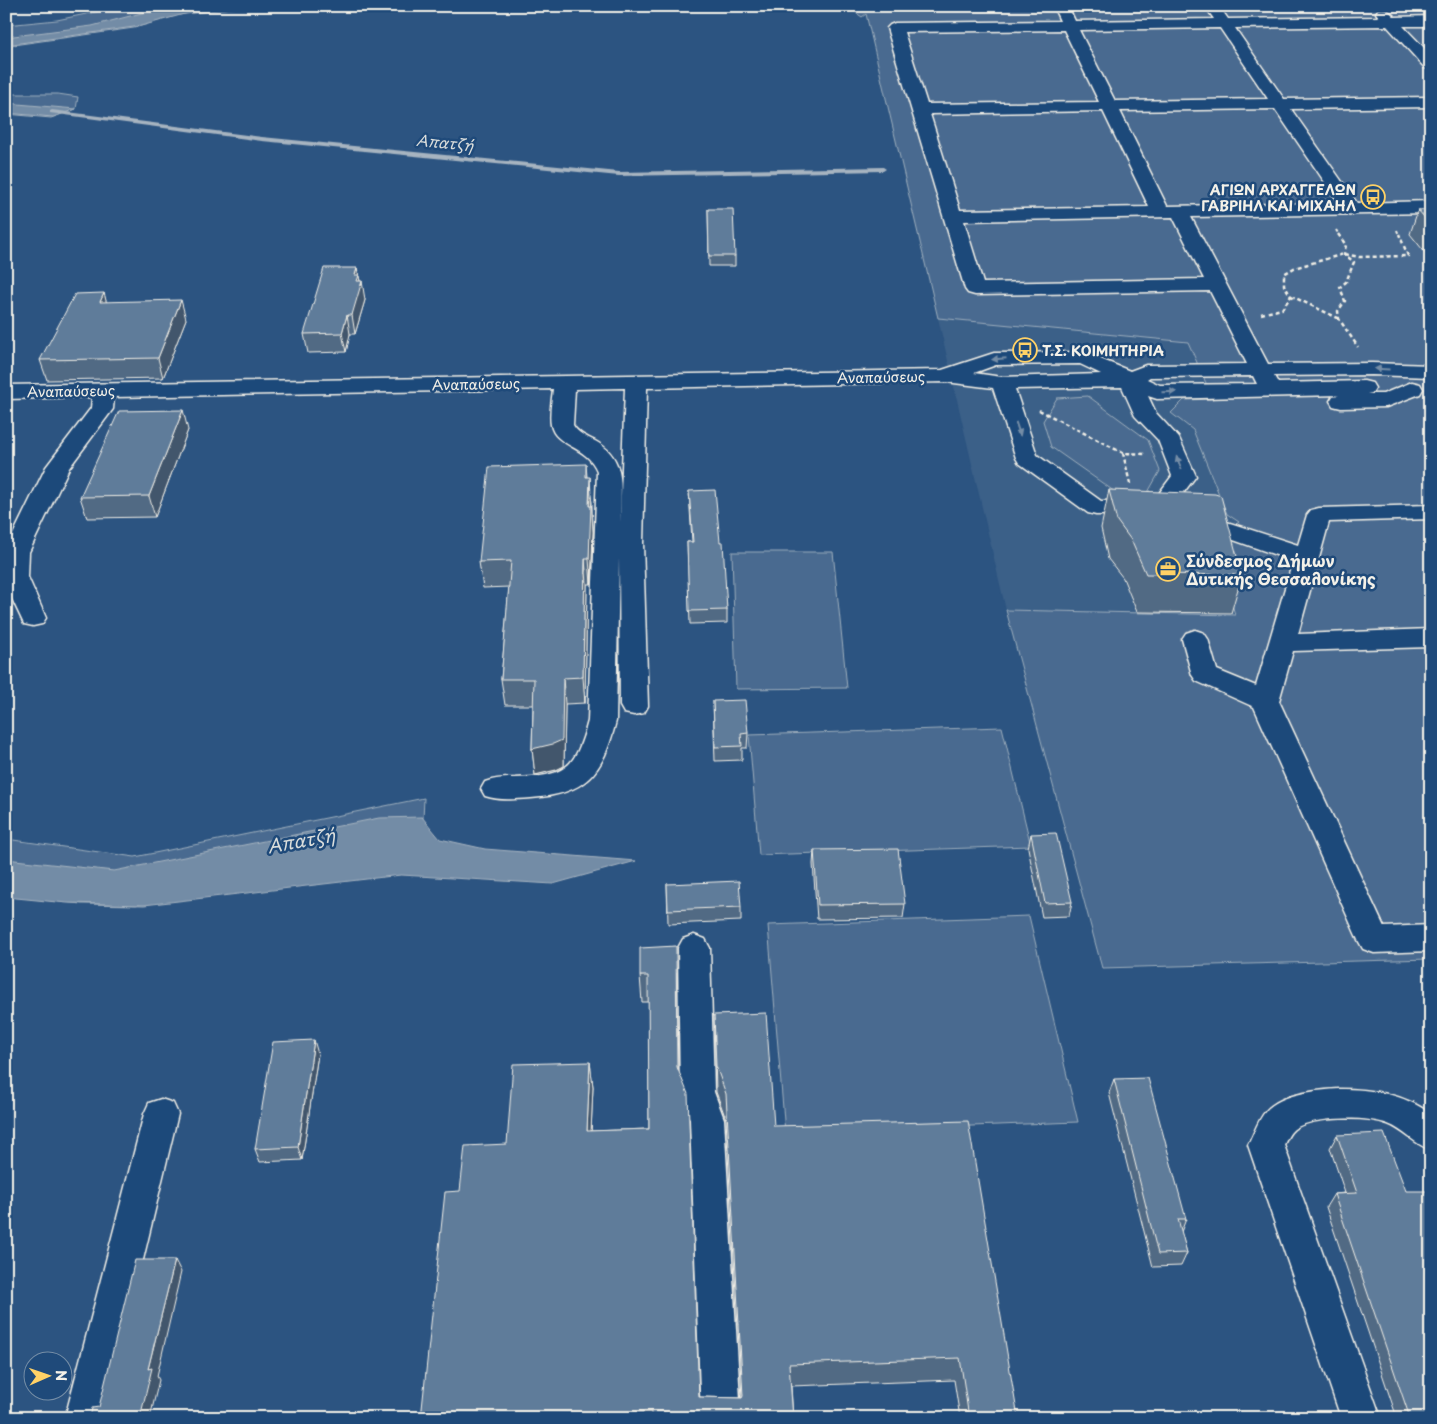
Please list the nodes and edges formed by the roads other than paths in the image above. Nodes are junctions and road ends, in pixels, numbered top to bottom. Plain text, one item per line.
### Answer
1 (1060, 6) edge
2 (1212, 6) edge
3 (1377, 6) edge
4 (1391, 21) junction
5 (1431, 21) edge
6 (1224, 24) junction
7 (1070, 26) junction
8 (1431, 66) edge
9 (1431, 102) edge
10 (1279, 104) junction
11 (1110, 107) junction
12 (920, 109) junction
13 (1431, 206) edge
14 (1351, 208) junction
15 (1170, 212) junction
16 (953, 216) junction
17 (1216, 285) junction
18 (1260, 370) junction
19 (1431, 371) edge
20 (946, 376) junction
21 (1130, 380) junction
22 (636, 381) junction
23 (564, 382) junction
24 (1004, 388) junction
25 (1422, 389) edge
26 (102, 390) junction
27 (1270, 390) junction
28 (6, 392) edge
29 (1161, 507) junction
30 (1431, 512) edge
31 (1307, 557) junction
32 (33, 618) dead end
33 (1431, 638) edge
34 (1194, 639) dead end
35 (1282, 643) junction
36 (1265, 701) junction
37 (634, 706) dead end
38 (495, 789) dead end
39 (1431, 938) edge
40 (694, 948) dead end
41 (161, 1114) dead end
42 (1431, 1135) edge
43 (85, 1418) edge
44 (721, 1418) edge
45 (1361, 1418) edge

1 - 7 street
2 - 6 street
3 - 4 street
4 - 5 street
4 - 6 street
4 - 8 street
6 - 7 street
6 - 10 street
7 - 11 street
7 - 12 street
9 - 10 street
10 - 11 street
10 - 14 street
11 - 12 street
11 - 15 street
12 - 16 street
13 - 14 street
14 - 15 street
15 - 16 street
15 - 17 street
16 - 17 street
17 - 18 street
19 -> 18 street
18 - 21 street
18 - 27 street
21 -> 20 street
20 - 22 street, Αναπαύσεως
20 - 24 street
21 - 24 street
21 -> 27 street
29 -> 21 street
22 - 23 street, Αναπαύσεως
22 - 37 street
23 - 26 street, Αναπαύσεως
23 - 38 street
24 -> 29 street
25 - 27 street
26 - 28 street, Αναπαύσεως
26 - 32 street
29 - 31 street
30 - 31 street
31 - 35 street
33 - 35 street
34 - 36 street
35 - 36 street
36 - 39 street
40 - 44 street
41 - 43 street
42 - 45 street

